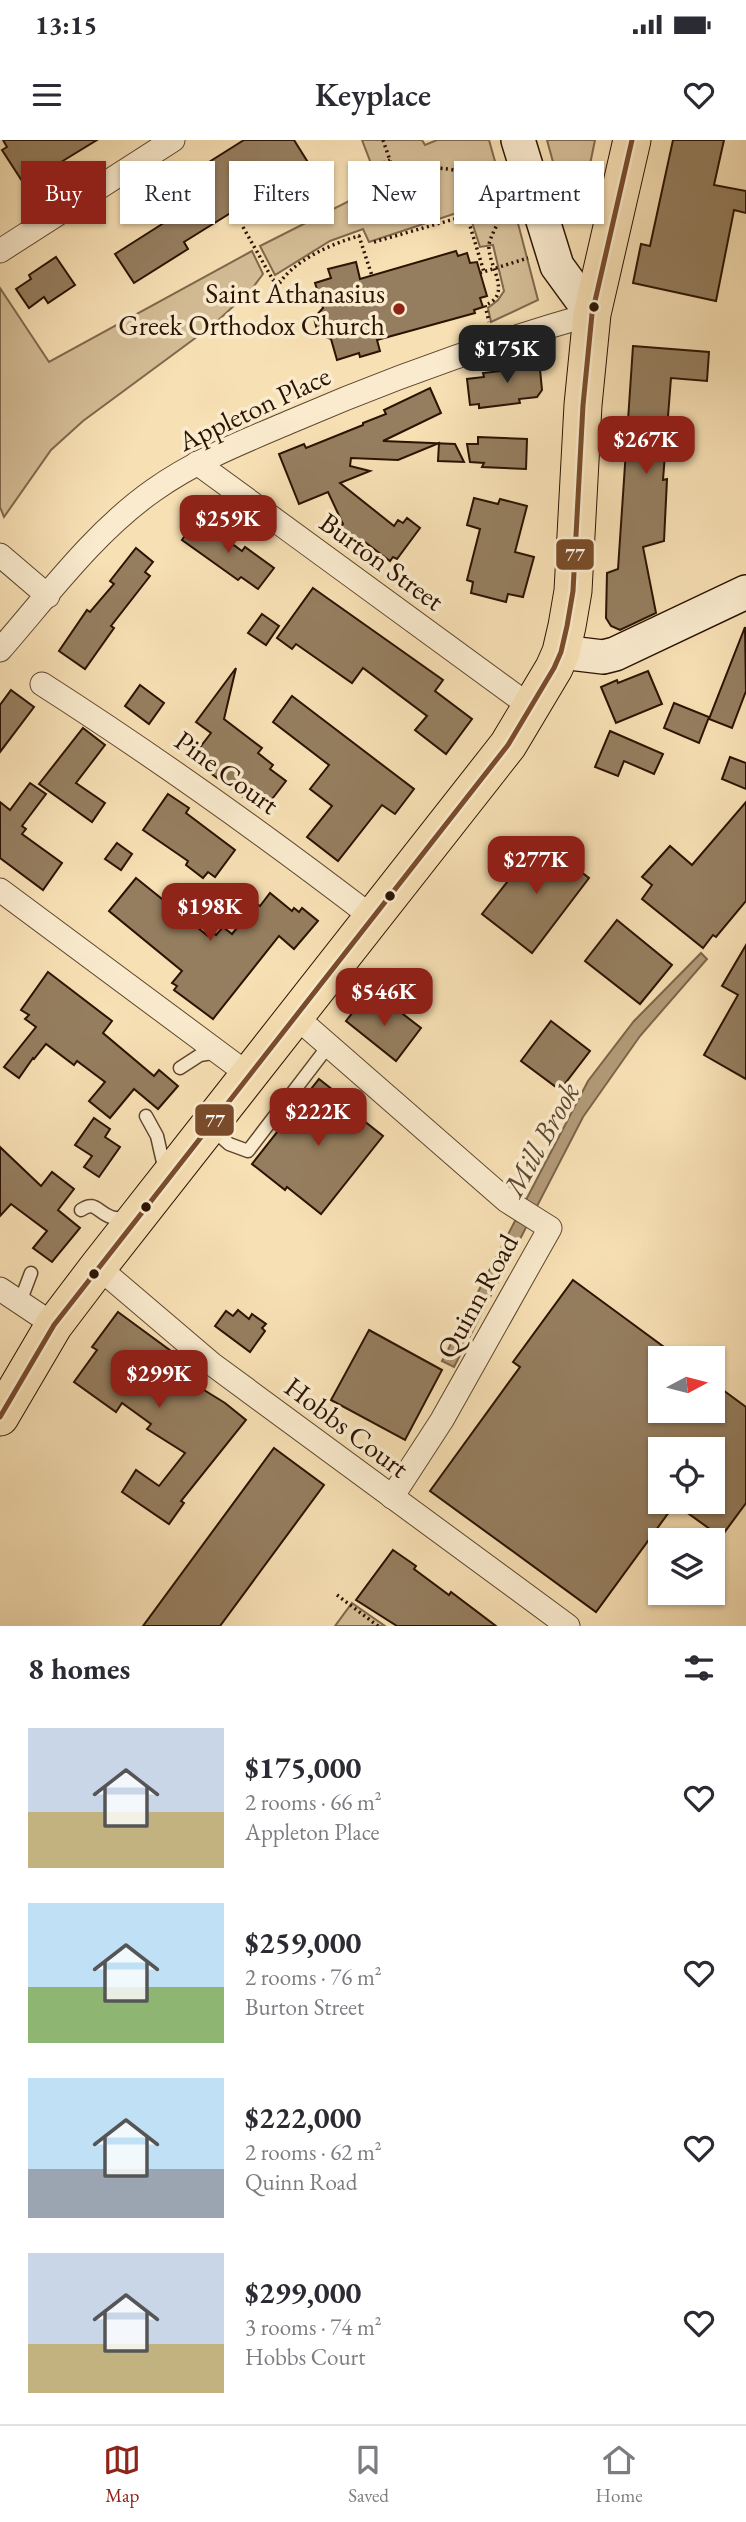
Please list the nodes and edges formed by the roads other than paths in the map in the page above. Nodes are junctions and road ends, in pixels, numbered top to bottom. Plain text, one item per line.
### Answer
1 (173, 140) edge
2 (518, 140) edge
3 (632, 140) edge
4 (0, 251) edge
5 (592, 314) junction
6 (197, 463) junction
7 (0, 555) edge
8 (746, 592) edge
9 (48, 596) junction
10 (0, 650) edge
11 (561, 652) junction
12 (42, 684) dead end
13 (531, 707) junction
14 (0, 890) edge
15 (373, 917) junction
16 (295, 1016) junction
17 (329, 1045) junction
18 (218, 1052) junction
19 (180, 1068) dead end
20 (249, 1074) junction
21 (146, 1116) dead end
22 (209, 1126) junction
23 (166, 1180) junction
24 (81, 1210) dead end
25 (135, 1219) junction
26 (97, 1267) junction
27 (31, 1273) dead end
28 (0, 1289) edge
29 (20, 1302) junction
30 (54, 1325) junction
31 (0, 1417) edge
32 (392, 1497) junction
33 (568, 1626) edge

1 - 4 street
2 - 5 street
3 - 5 main road
5 - 6 street, Appleton Place
5 - 11 main road
6 - 9 street, Appleton Place
6 - 13 street, Burton Street
7 - 9 street
8 - 11 street
9 - 10 street, Appleton Place
11 - 13 main road
12 - 15 street, Pine Court
13 - 15 main road
14 - 18 street
15 - 16 main road
16 - 17 street, Quinn Road
16 - 20 main road
17 - 22 lane
17 - 32 street, Quinn Road
18 - 19 lane
18 - 20 street
20 - 22 main road
21 - 23 lane
22 - 23 main road
23 - 25 main road
24 - 25 lane
25 - 26 main road
26 - 30 main road
26 - 32 street, Hobbs Court
27 - 29 lane
28 - 29 street
29 - 30 street
30 - 31 main road
32 - 33 street, Hobbs Court

